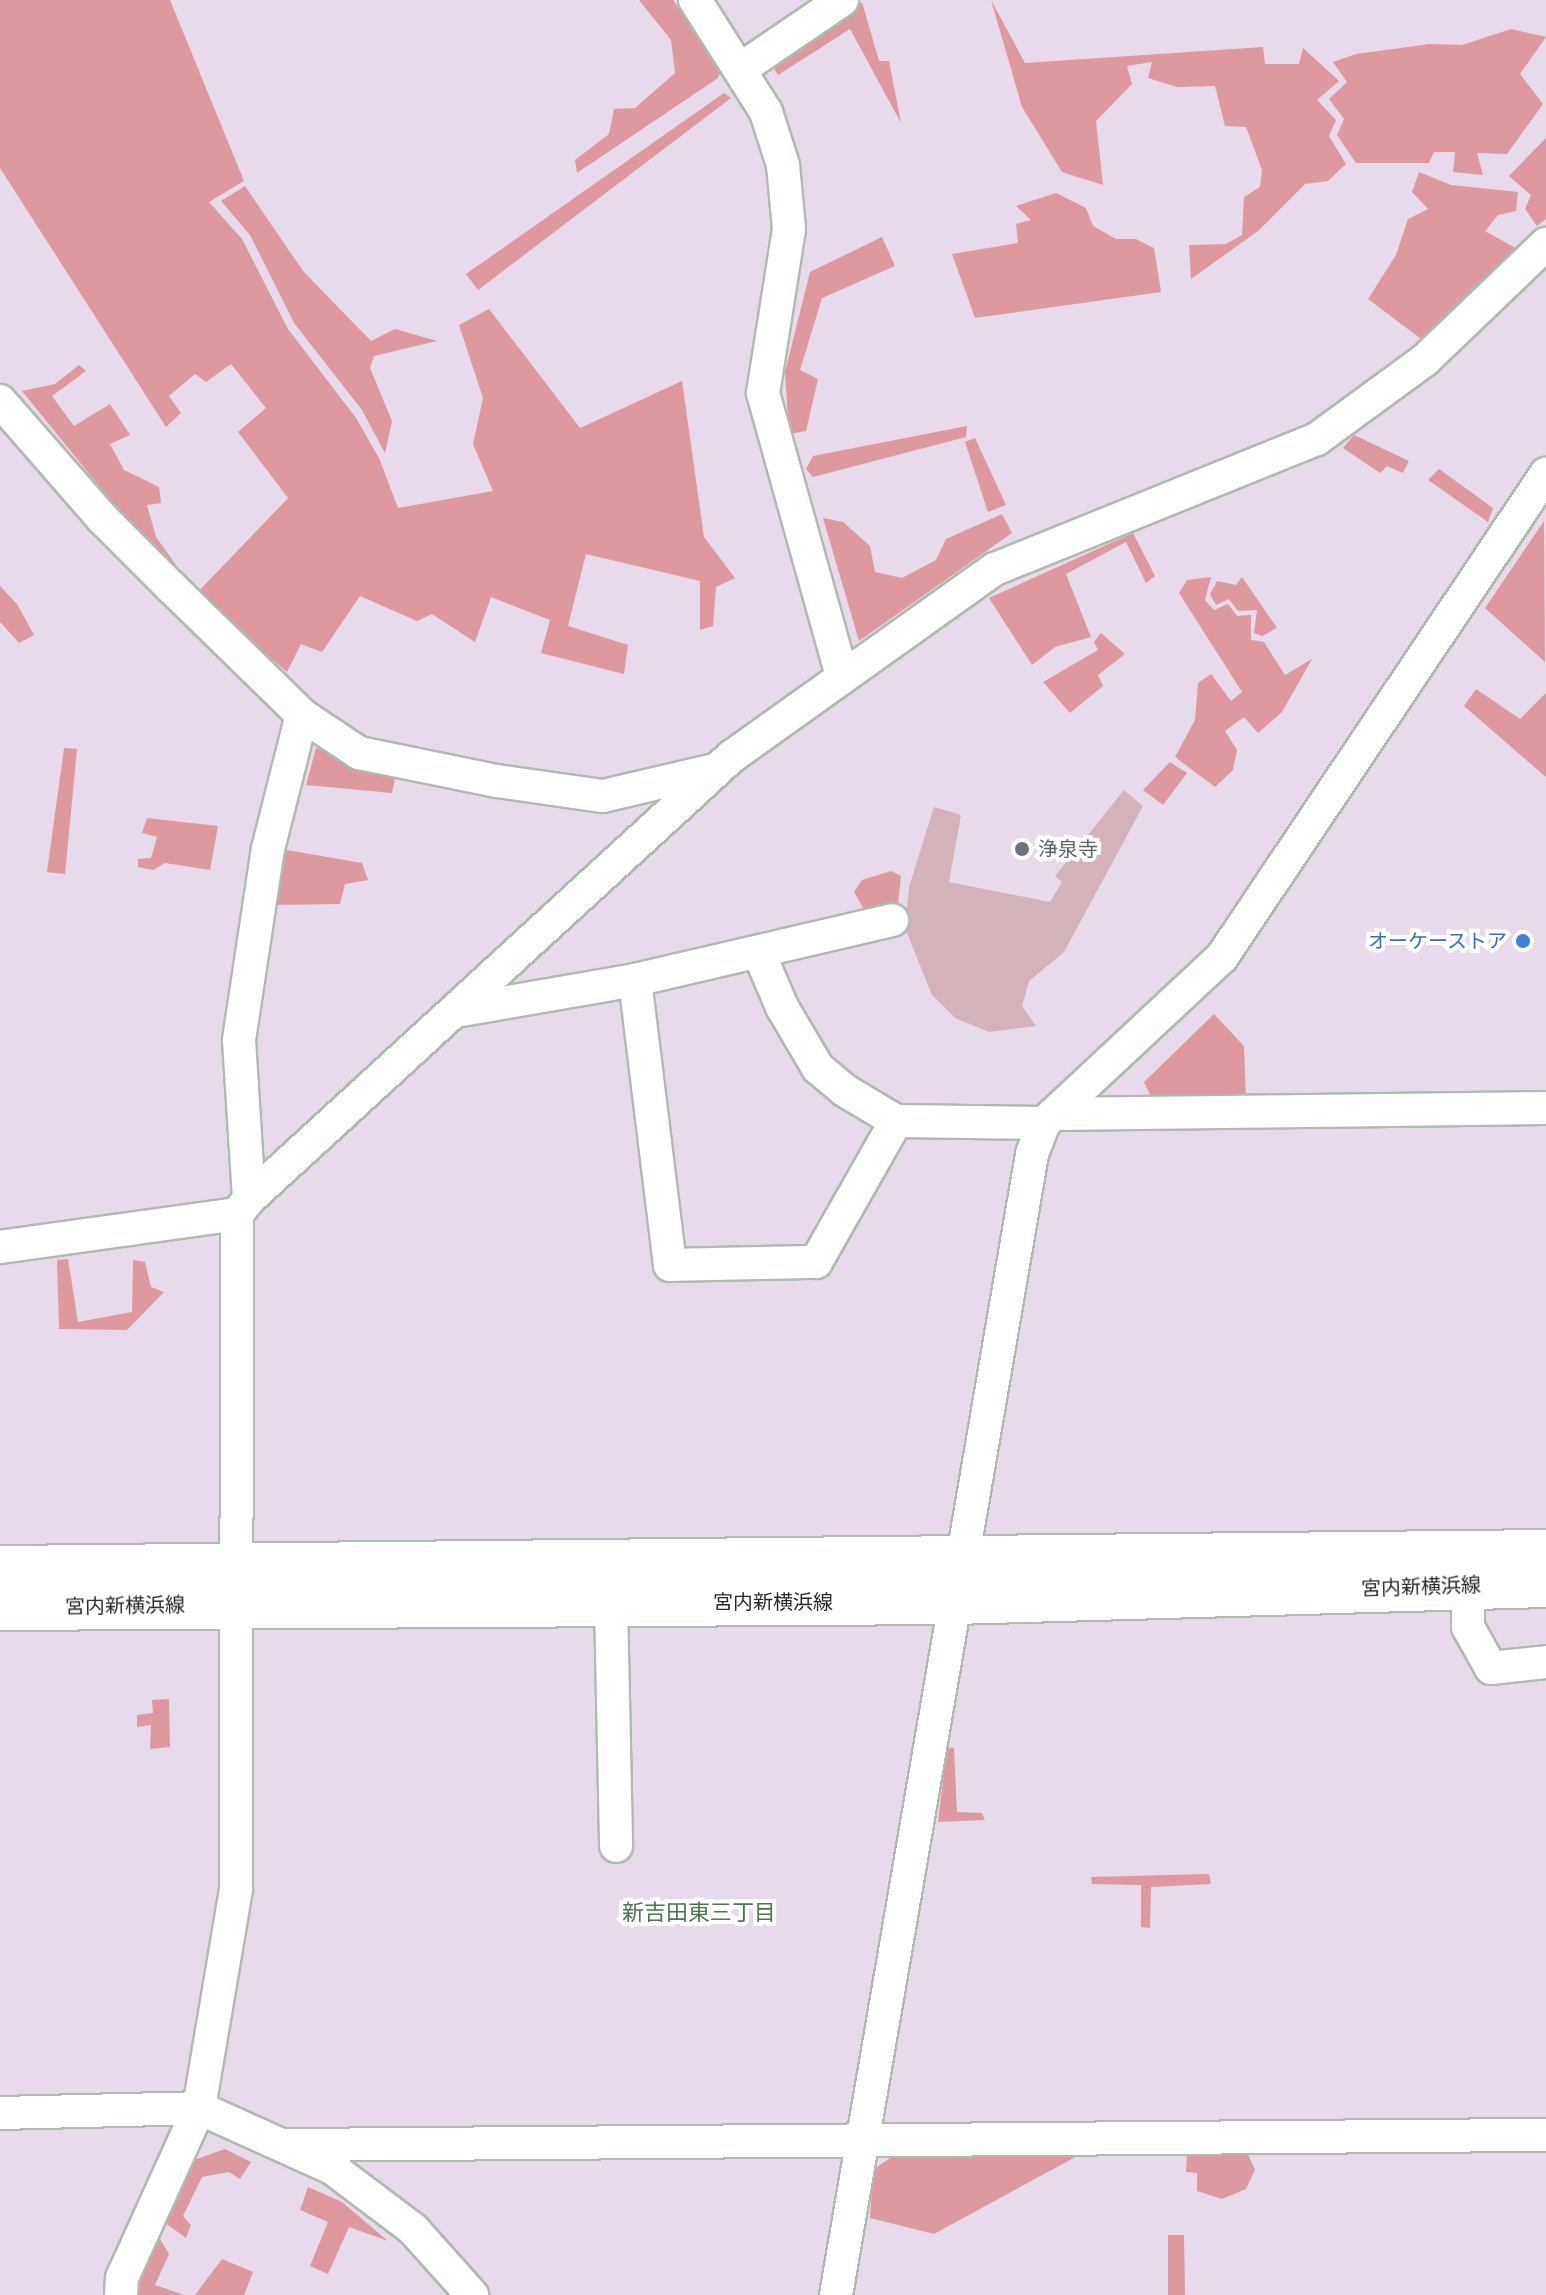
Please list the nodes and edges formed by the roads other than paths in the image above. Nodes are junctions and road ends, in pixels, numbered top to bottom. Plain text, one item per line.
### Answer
1 (695, 0) edge
2 (842, 0) edge
3 (742, 68) junction
4 (1546, 244) edge
5 (0, 401) edge
6 (1546, 475) edge
7 (842, 676) junction
8 (302, 715) junction
9 (717, 769) junction
10 (892, 920) dead end
11 (759, 953) junction
12 (635, 980) junction
13 (456, 1011) junction
14 (1546, 1108) edge
15 (1049, 1119) junction
16 (896, 1121) junction
17 (243, 1207) junction
18 (0, 1247) edge
19 (1546, 1552) edge
20 (962, 1557) junction
21 (0, 1568) edge
22 (237, 1585) junction
23 (1468, 1585) junction
24 (1546, 1585) edge
25 (611, 1602) junction
26 (955, 1602) junction
27 (0, 1608) edge
28 (1546, 1662) edge
29 (616, 1846) dead end
30 (199, 2108) junction
31 (0, 2113) edge
32 (1546, 2135) edge
33 (864, 2140) junction
34 (288, 2145) junction
35 (121, 2295) edge
36 (472, 2295) edge
37 (836, 2295) edge

1 - 3 street
2 - 3 street
3 - 7 street
4 - 7 street
5 - 8 street
6 - 15 street
7 - 9 street
8 - 9 street
8 - 17 street
9 - 13 street
10 - 11 street
11 - 12 street
11 - 16 street
12 - 13 street
12 - 16 street
13 - 17 street
14 - 15 street
15 - 16 street
15 - 20 street
17 - 18 street
17 - 22 street
19 - 20 street, 宮内新横浜線
20 - 22 street, 宮内新横浜線
20 - 26 street
21 - 22 street, 宮内新横浜線
22 - 25 street, 宮内新横浜線
22 - 27 street, 宮内新横浜線
22 - 30 street
23 - 24 street, 宮内新横浜線
23 - 26 street, 宮内新横浜線
23 - 28 street
25 - 26 street, 宮内新横浜線
25 - 29 street
26 - 33 street
30 - 31 street
30 - 34 street
30 - 35 street
32 - 33 street
33 - 34 street
33 - 37 street
34 - 36 street

